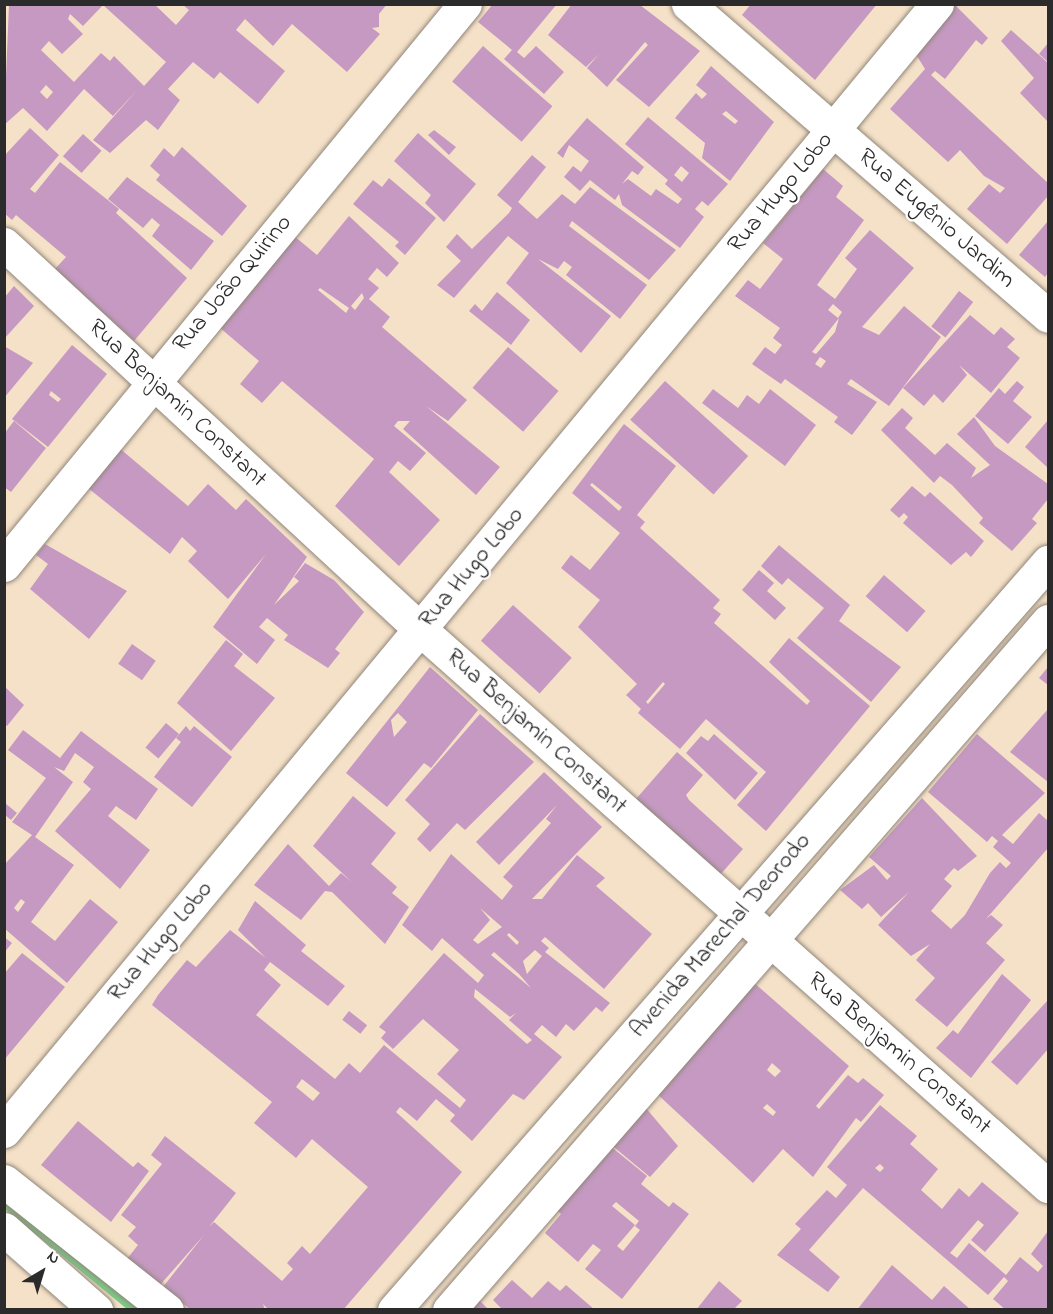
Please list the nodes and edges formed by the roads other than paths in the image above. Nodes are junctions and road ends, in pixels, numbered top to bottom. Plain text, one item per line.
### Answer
1 (465, 4) edge
2 (688, 4) edge
3 (937, 4) edge
4 (833, 130) junction
5 (4, 244) edge
6 (1048, 316) edge
7 (152, 382) junction
8 (1048, 562) edge
9 (4, 566) edge
10 (1048, 621) edge
11 (421, 630) junction
12 (740, 914) junction
13 (771, 941) junction
14 (4, 1131) edge
15 (4, 1181) edge
16 (1048, 1186) edge
17 (4, 1229) edge
18 (96, 1310) edge
19 (167, 1310) edge
20 (394, 1310) edge
21 (449, 1310) edge

1 - 7 street, Rua João Quirino
2 - 4 street, Rua Eugênio Jardim
3 - 4 street, Rua Hugo Lobo
4 - 6 street, Rua Eugênio Jardim
4 - 11 street, Rua Hugo Lobo
5 - 7 street, Rua Benjamin Constant
7 - 9 street, Rua João Quirino
7 - 11 street, Rua Benjamin Constant
8 - 12 street, Avenida Marechal Deorodo
10 - 13 street, Avenida Marechal Deorodo
11 - 12 street, Rua Benjamin Constant
11 - 14 street, Rua Hugo Lobo
12 - 13 street, Rua Benjamin Constant
12 - 20 street, Avenida Marechal Deorodo
13 - 16 street, Rua Benjamin Constant
13 - 21 street, Avenida Marechal Deorodo
15 - 19 street
17 - 18 street

